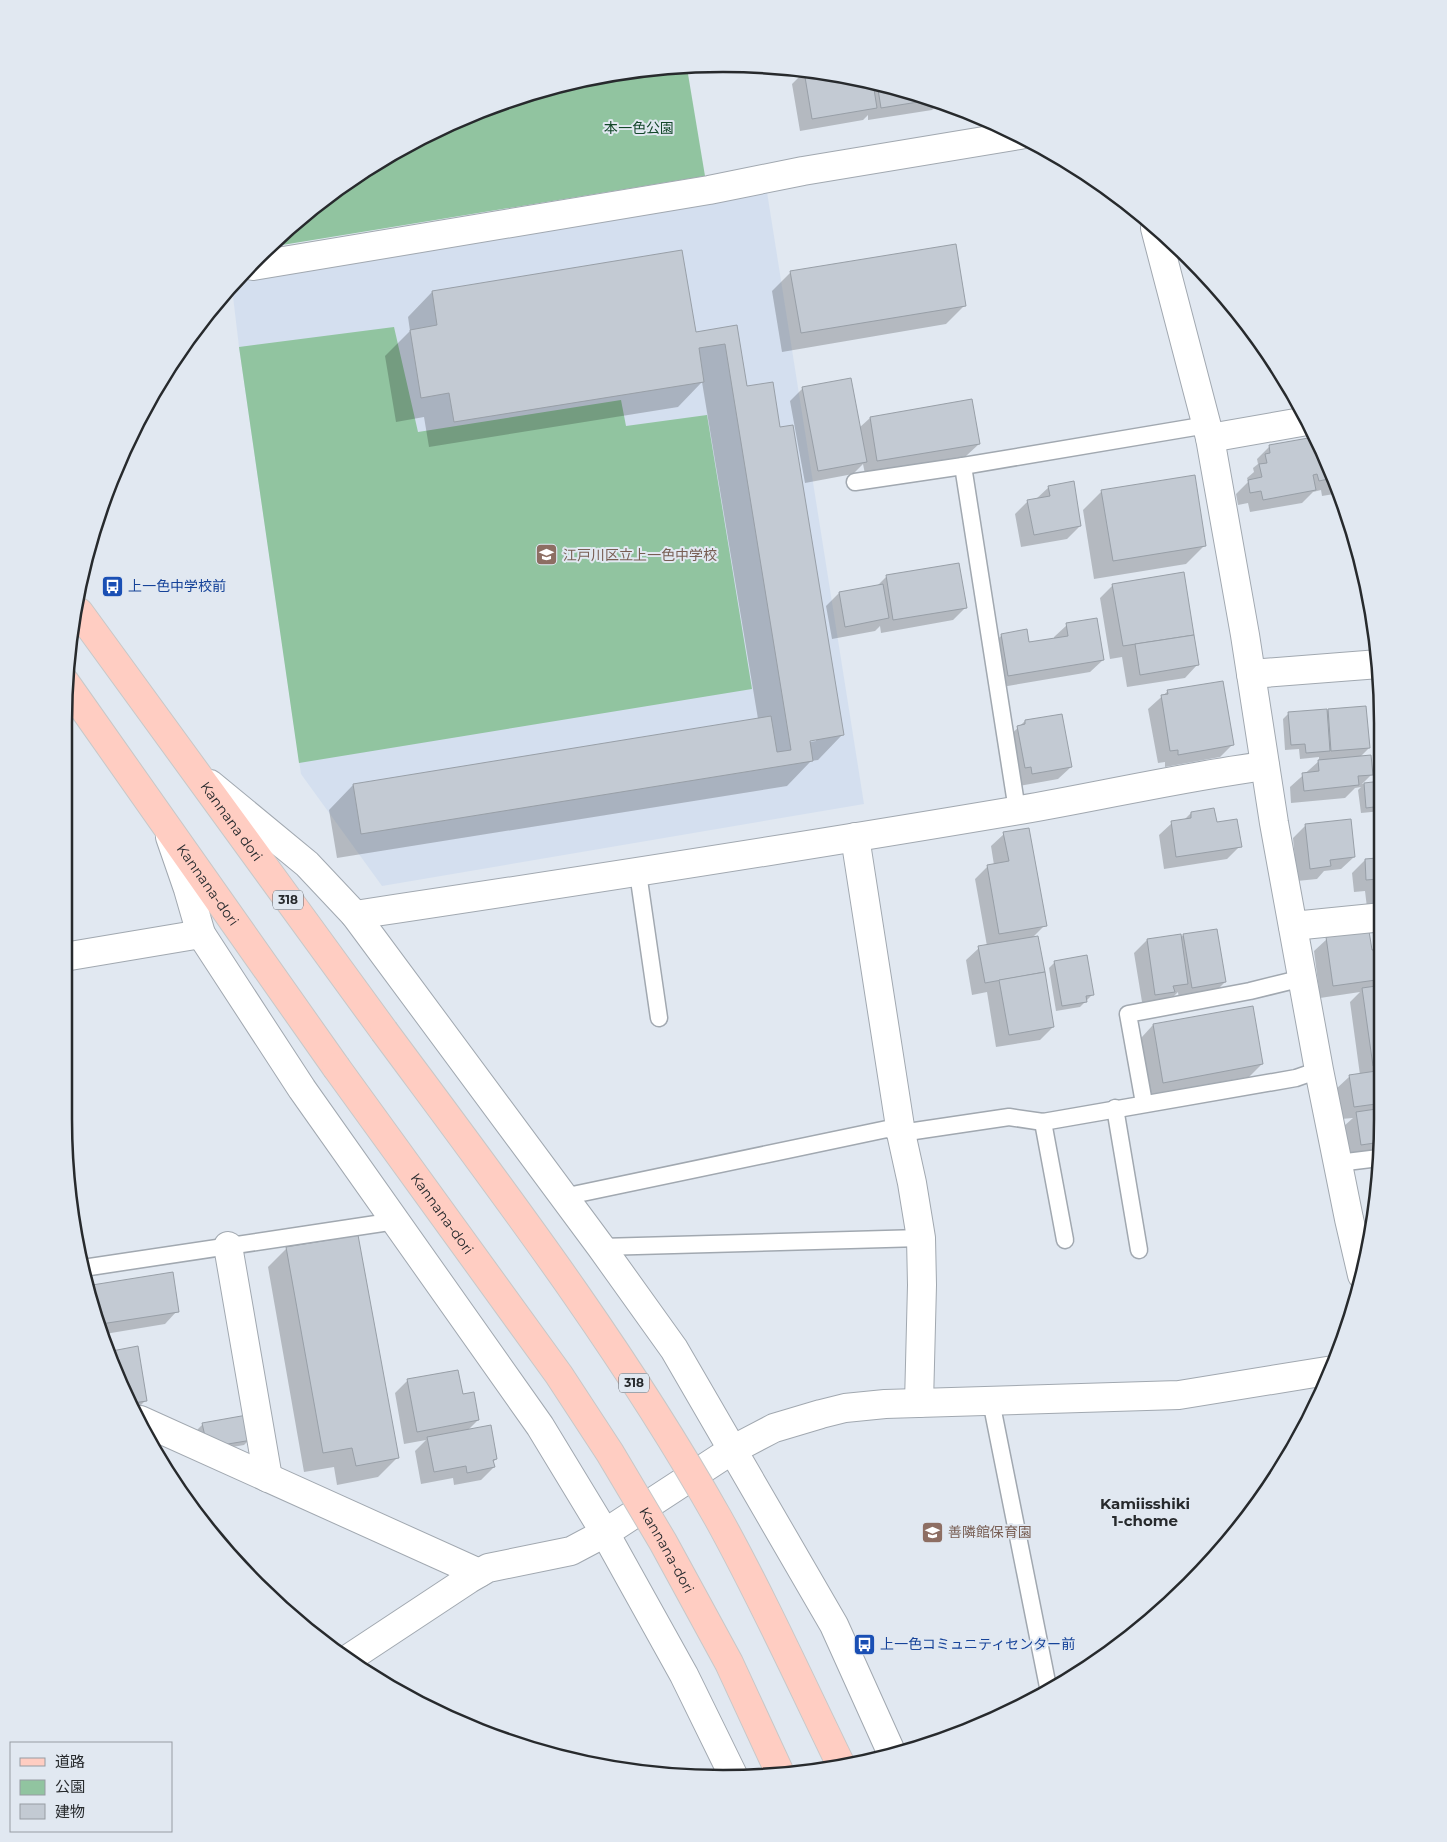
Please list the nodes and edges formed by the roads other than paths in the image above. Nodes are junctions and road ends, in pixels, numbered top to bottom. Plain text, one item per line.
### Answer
1 (1006, 137) edge
2 (1158, 238) edge
3 (262, 265) edge
4 (1300, 422) edge
5 (1208, 431) junction
6 (963, 466) junction
7 (855, 482) dead end
8 (82, 616) edge
9 (1371, 665) edge
10 (1251, 674) junction
11 (73, 694) edge
12 (1265, 766) junction
13 (193, 770) junction
14 (1017, 810) junction
15 (165, 824) junction
16 (855, 837) junction
17 (638, 873) junction
18 (355, 915) junction
19 (1374, 918) edge
20 (1294, 926) junction
21 (201, 934) junction
22 (72, 957) edge
23 (1303, 978) junction
24 (659, 1018) dead end
25 (1319, 1070) junction
26 (1144, 1103) junction
27 (1115, 1108) junction
28 (1043, 1122) junction
29 (901, 1132) junction
30 (1373, 1159) edge
31 (1338, 1163) junction
32 (563, 1196) junction
33 (396, 1221) junction
34 (921, 1238) junction
35 (1065, 1240) dead end
36 (228, 1246) junction
37 (602, 1247) junction
38 (1139, 1250) dead end
39 (1359, 1260) edge
40 (90, 1267) edge
41 (1323, 1372) edge
42 (991, 1401) junction
43 (919, 1403) junction
44 (150, 1424) edge
45 (732, 1450) junction
46 (268, 1478) junction
47 (605, 1533) junction
48 (479, 1573) junction
49 (355, 1655) edge
50 (1046, 1683) edge
51 (889, 1748) edge
52 (838, 1759) edge
53 (777, 1767) edge
54 (730, 1770) edge

1 - 3 street
2 - 5 street
4 - 5 street
5 - 6 lane
5 - 10 street
6 - 7 lane
6 - 14 lane
8 - 13 main road, Kannana dori / 318
9 - 10 street
10 - 12 street
11 - 15 main road, Kannana-dori
12 - 14 street
12 - 20 street
13 - 18 street
13 - 52 main road, Kannana dori / 318, bridge
14 - 16 street
15 - 21 street
15 - 53 main road, Kannana-dori, bridge
16 - 17 street
16 - 29 street
17 - 18 street
17 - 24 lane
18 - 32 street
19 - 20 street
20 - 23 street
21 - 22 street
21 - 33 street
23 - 25 street
23 - 26 lane
25 - 26 lane
25 - 31 street
26 - 27 lane
27 - 28 lane
27 - 38 lane
28 - 29 lane
28 - 35 lane
29 - 32 lane
29 - 34 street
30 - 31 lane
31 - 39 street
32 - 37 street
33 - 36 lane
33 - 47 street
34 - 37 lane
34 - 43 street
36 - 40 lane
36 - 46 street
37 - 45 street
41 - 42 street
42 - 43 street
42 - 50 lane
43 - 45 street
44 - 46 street
45 - 47 street
45 - 51 street
46 - 48 street
47 - 48 street
47 - 54 street
48 - 49 street

